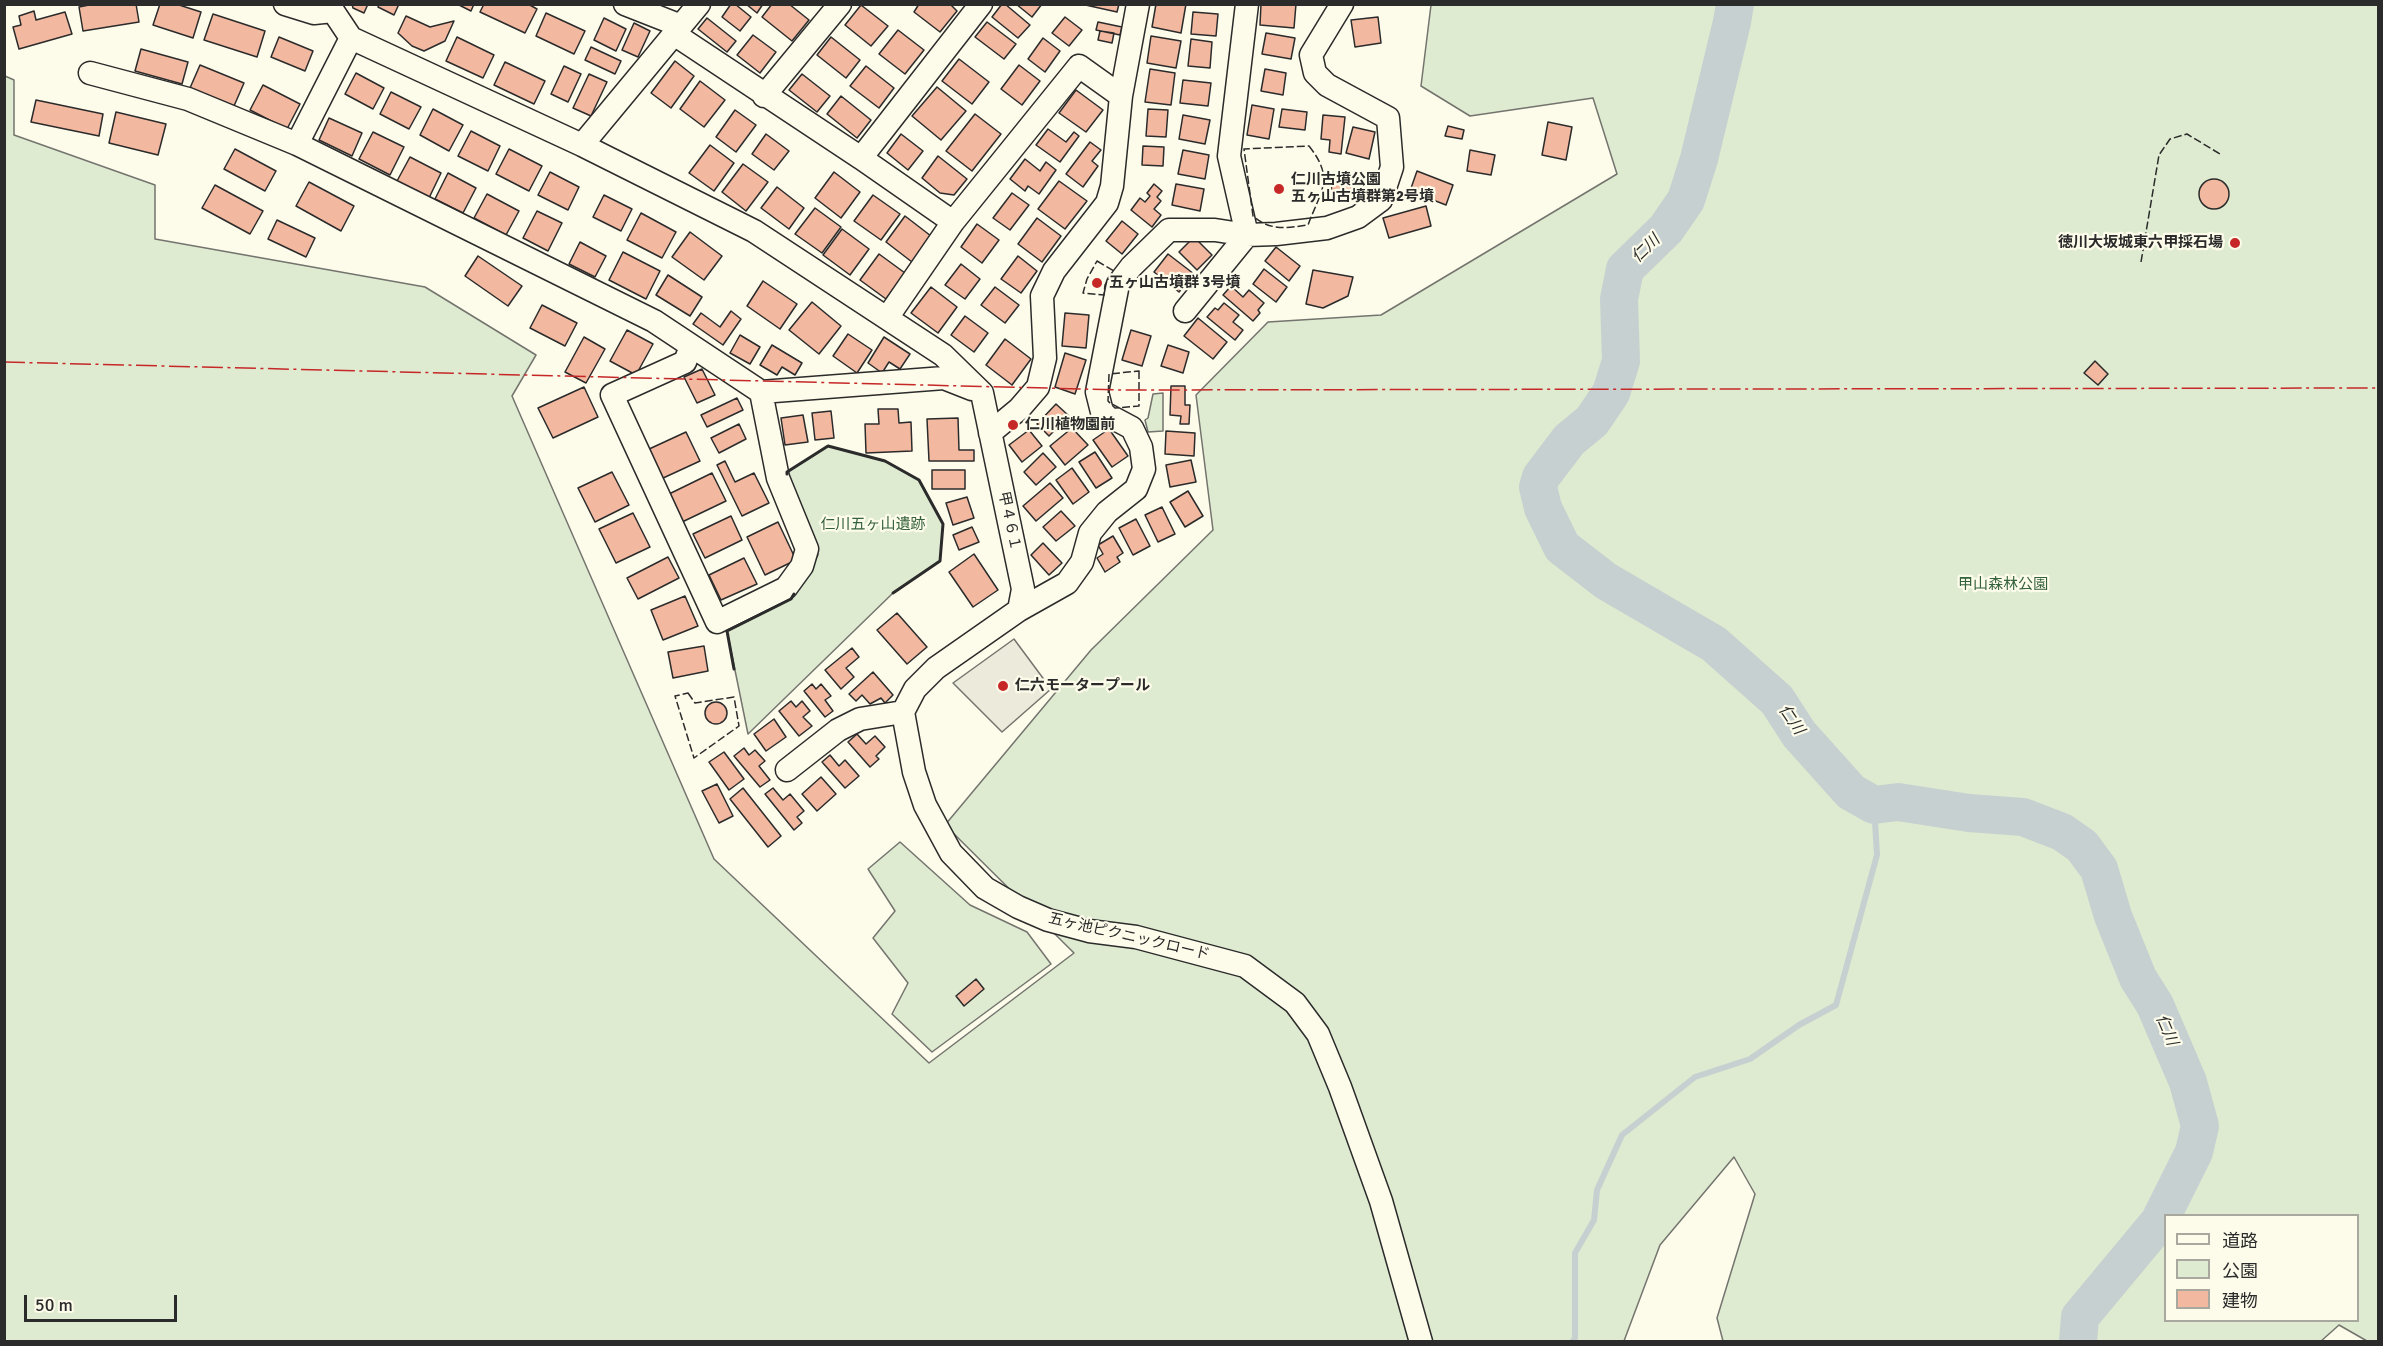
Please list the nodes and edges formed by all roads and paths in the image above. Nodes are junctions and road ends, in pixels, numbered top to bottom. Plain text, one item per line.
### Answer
1 (285, 4) edge
2 (625, 4) edge
3 (699, 4) edge
4 (840, 4) edge
5 (981, 4) edge
6 (1138, 4) edge
7 (1247, 4) edge
8 (1342, 4) edge
9 (332, 8) edge
10 (677, 30) junction
11 (351, 38) junction
12 (90, 73) dead end
13 (764, 96) junction
14 (1121, 96) junction
15 (297, 144) junction
16 (582, 145) junction
17 (861, 158) junction
18 (953, 222) junction
19 (1248, 235) junction
20 (1185, 311) dead end
21 (886, 318) junction
22 (691, 346) junction
23 (761, 392) junction
24 (982, 393) junction
25 (990, 433) junction
26 (1018, 610) junction
27 (903, 712) junction
28 (787, 770) dead end
29 (1421, 1341) edge

1 - 9 street
2 - 10 street
3 - 10 street
4 - 13 street
5 - 17 street
6 - 14 street
7 - 19 street
8 - 19 street
9 - 11 street
10 - 13 street
10 - 16 street
11 - 15 street
11 - 16 street
12 - 15 street
13 - 17 street
14 - 18 street
14 - 25 street
15 - 22 street
16 - 21 street
17 - 18 street
18 - 21 street
19 - 20 street
19 - 26 street
21 - 24 street
22 - 23 street
22 - 23 street
23 - 24 street
24 - 25 street, 甲４６１
25 - 26 street, 甲４６１
26 - 27 street
27 - 28 street
27 - 29 street, 五ヶ池ピクニックロード

